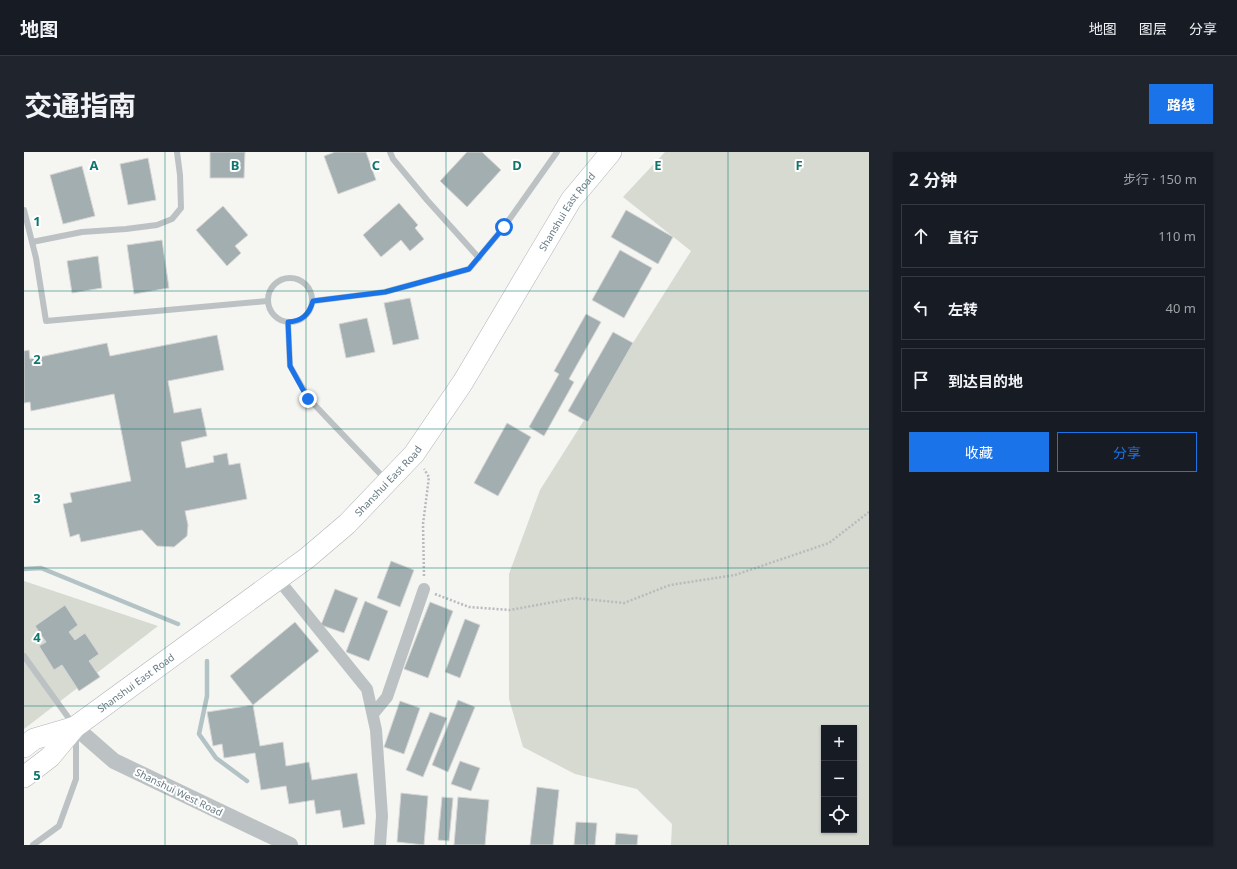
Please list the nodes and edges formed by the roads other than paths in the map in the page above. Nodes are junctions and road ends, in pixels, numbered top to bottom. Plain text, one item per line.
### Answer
1 (177, 152) edge
2 (390, 152) edge
3 (557, 152) edge
4 (611, 152) edge
5 (24, 210) edge
6 (32, 242) junction
7 (479, 258) junction
8 (267, 301) junction
9 (313, 301) junction
10 (288, 322) junction
11 (388, 482) junction
12 (278, 579) junction
13 (424, 589) road end
14 (24, 656) edge
15 (373, 714) junction
16 (76, 727) junction
17 (24, 747) edge
18 (24, 777) edge
19 (33, 845) edge
20 (290, 845) edge
21 (380, 845) edge

1 - 6 lane
2 - 7 lane
3 - 7 lane
4 - 11 highway, Shanshui East Road
5 - 6 lane
6 - 8 lane
7 - 9 lane
8 - 9 lane
8 - 10 lane
9 - 10 lane
10 - 11 lane
11 - 12 highway, Shanshui East Road
12 - 15 street
12 - 16 highway, Shanshui East Road
13 - 15 street
14 - 16 lane
15 - 21 street
16 - 17 highway, Shanshui East Road
16 - 18 highway, Shanshui East Road
16 - 19 lane
16 - 20 street, Shanshui West Road

